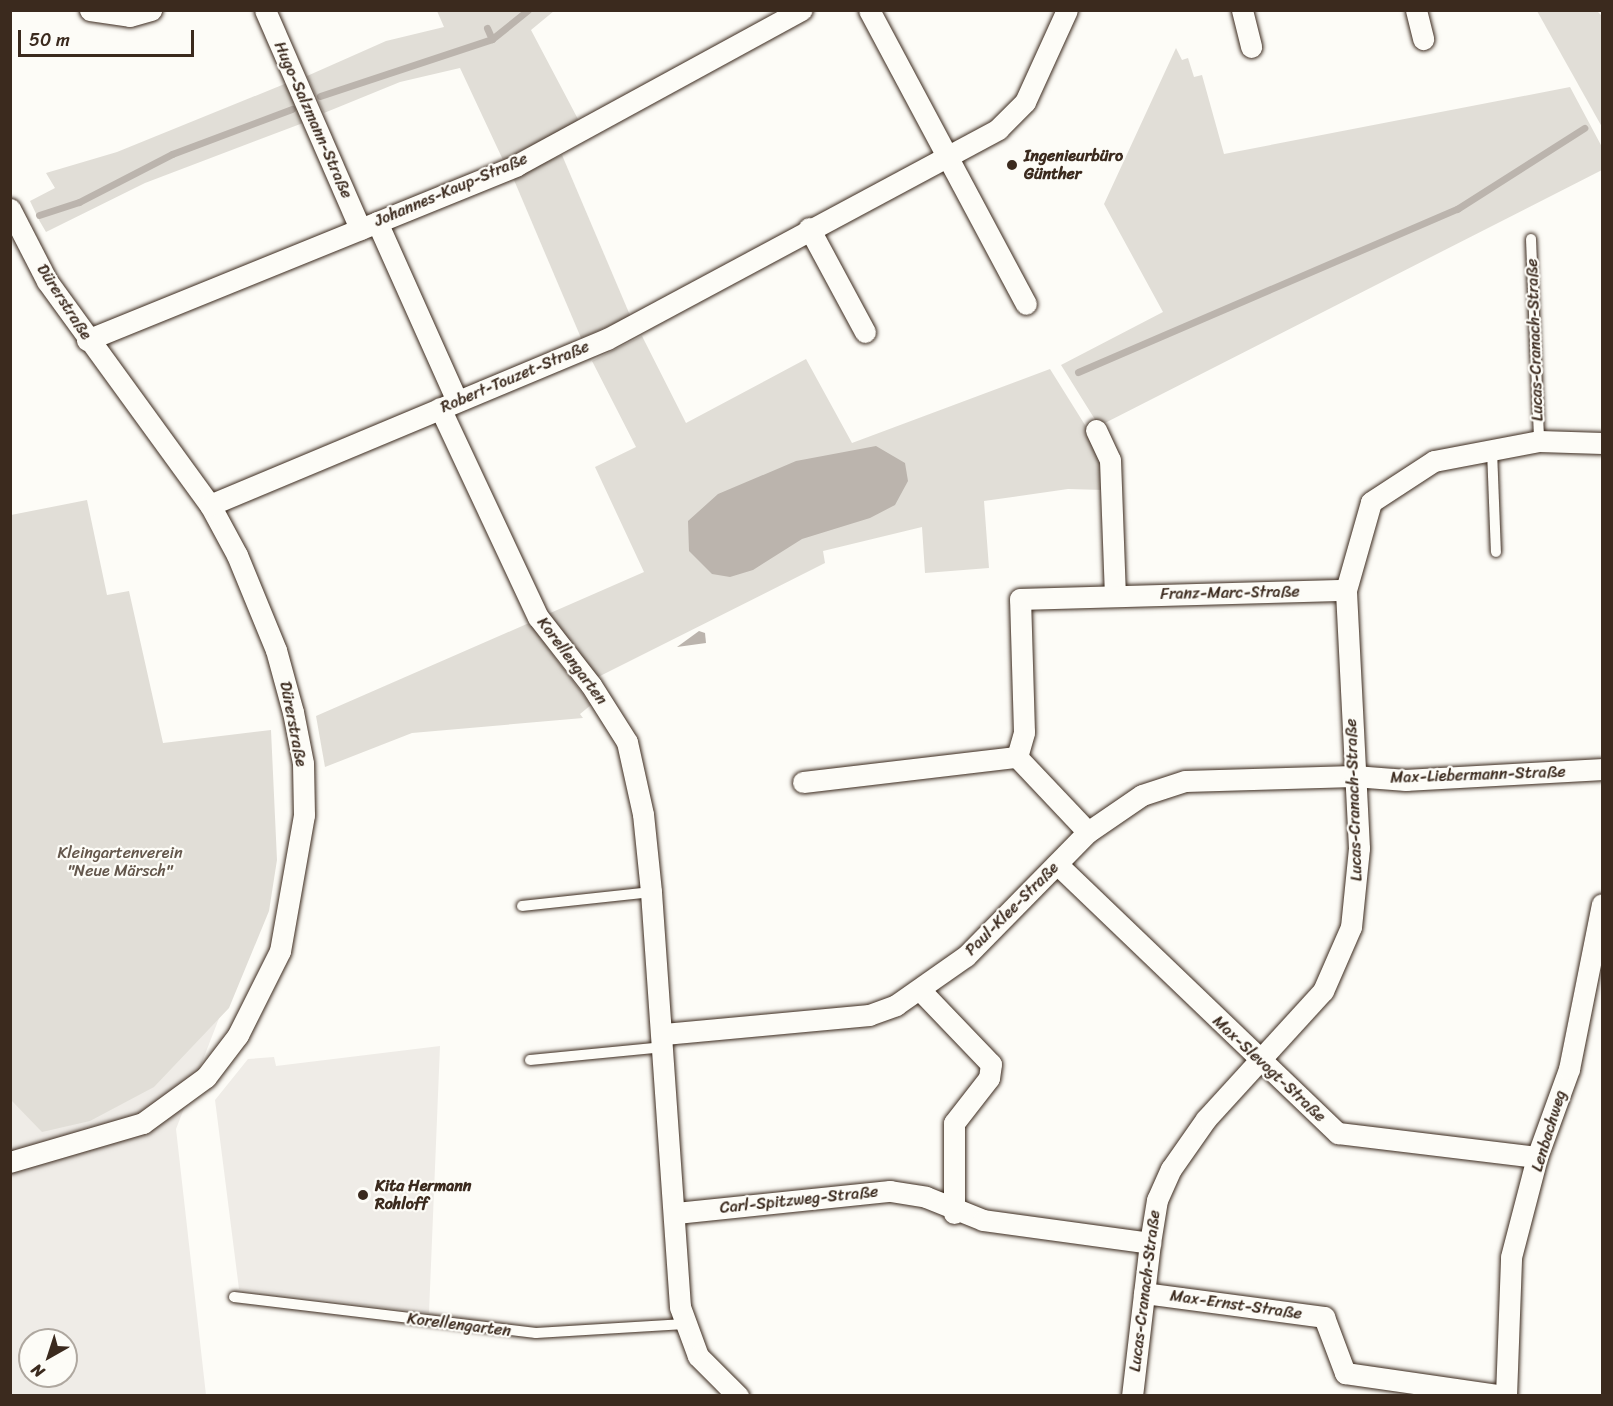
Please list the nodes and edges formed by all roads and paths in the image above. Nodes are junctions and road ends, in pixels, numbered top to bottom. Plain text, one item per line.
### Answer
1 (90, 10) edge
2 (151, 10) edge
3 (265, 10) edge
4 (801, 10) edge
5 (869, 10) edge
6 (1067, 10) edge
7 (1242, 10) edge
8 (1416, 10) edge
9 (1423, 39) dead end
10 (1251, 47) dead end
11 (949, 155) junction
12 (10, 210) edge
13 (369, 226) junction
14 (809, 228) junction
15 (17, 234) edge
16 (1532, 239) dead end
17 (1026, 304) dead end
18 (865, 332) dead end
19 (87, 340) junction
20 (448, 404) junction
21 (1096, 430) dead end
22 (1539, 441) junction
23 (1602, 443) edge
24 (1492, 450) junction
25 (210, 505) junction
26 (1496, 552) dead end
27 (1346, 590) junction
28 (1114, 596) junction
29 (1017, 757) junction
30 (1602, 769) edge
31 (1354, 776) junction
32 (803, 782) dead end
33 (1088, 832) junction
34 (1057, 864) junction
35 (651, 892) junction
36 (1602, 904) edge
37 (522, 906) dead end
38 (921, 992) junction
39 (664, 1040) junction
40 (530, 1060) dead end
41 (1259, 1061) junction
42 (1537, 1157) junction
43 (10, 1162) edge
44 (676, 1213) junction
45 (954, 1213) junction
46 (1150, 1242) junction
47 (1144, 1293) junction
48 (234, 1297) dead end
49 (685, 1324) junction
50 (738, 1395) edge
51 (1132, 1395) edge
52 (1505, 1395) edge

1 - 2 street
3 - 13 street, Hugo-Salzmann-Straße
4 - 13 street, Johannes-Kaup-Straße
5 - 11 street
6 - 11 street, Robert-Touzet-Straße
7 - 10 street
8 - 9 street
11 - 14 street, Robert-Touzet-Straße
11 - 17 street
12 - 15 street, Dürerstraße
13 - 19 street, Johannes-Kaup-Straße
13 - 20 street, Hugo-Salzmann-Straße
14 - 18 street
14 - 20 street, Robert-Touzet-Straße
15 - 19 street, Dürerstraße
16 - 22 lane, Lucas-Cranach-Straße
19 - 25 street, Dürerstraße
20 - 25 street, Robert-Touzet-Straße
20 - 35 street, Korellengarten
21 - 28 street
22 - 23 street, Lucas-Cranach-Straße
22 - 24 street, Lucas-Cranach-Straße
24 - 26 lane
24 - 27 street, Lucas-Cranach-Straße
25 - 43 street, Dürerstraße
27 - 28 street, Franz-Marc-Straße
27 - 31 street, Lucas-Cranach-Straße
28 - 29 street, Franz-Marc-Straße
29 - 32 street
29 - 33 street
30 - 31 street, Max-Liebermann-Straße
31 - 33 street, Paul-Klee-Straße
31 - 41 street, Lucas-Cranach-Straße
33 - 34 street, Paul-Klee-Straße
34 - 38 street, Paul-Klee-Straße
34 - 41 street, Max-Slevogt-Straße
35 - 37 lane
35 - 39 street, Korellengarten
36 - 42 street, Lenbachweg
38 - 39 street, Paul-Klee-Straße
38 - 45 street
39 - 40 lane
39 - 44 street, Korellengarten
41 - 42 street, Max-Slevogt-Straße
41 - 46 street, Lucas-Cranach-Straße
42 - 52 street, Lenbachweg
44 - 45 street, Carl-Spitzweg-Straße
44 - 49 street, Korellengarten
45 - 46 street, Carl-Spitzweg-Straße
46 - 47 street, Lucas-Cranach-Straße
47 - 51 street, Lucas-Cranach-Straße
47 - 52 street, Max-Ernst-Straße
48 - 49 lane, Korellengarten
49 - 50 street, Korellengarten

